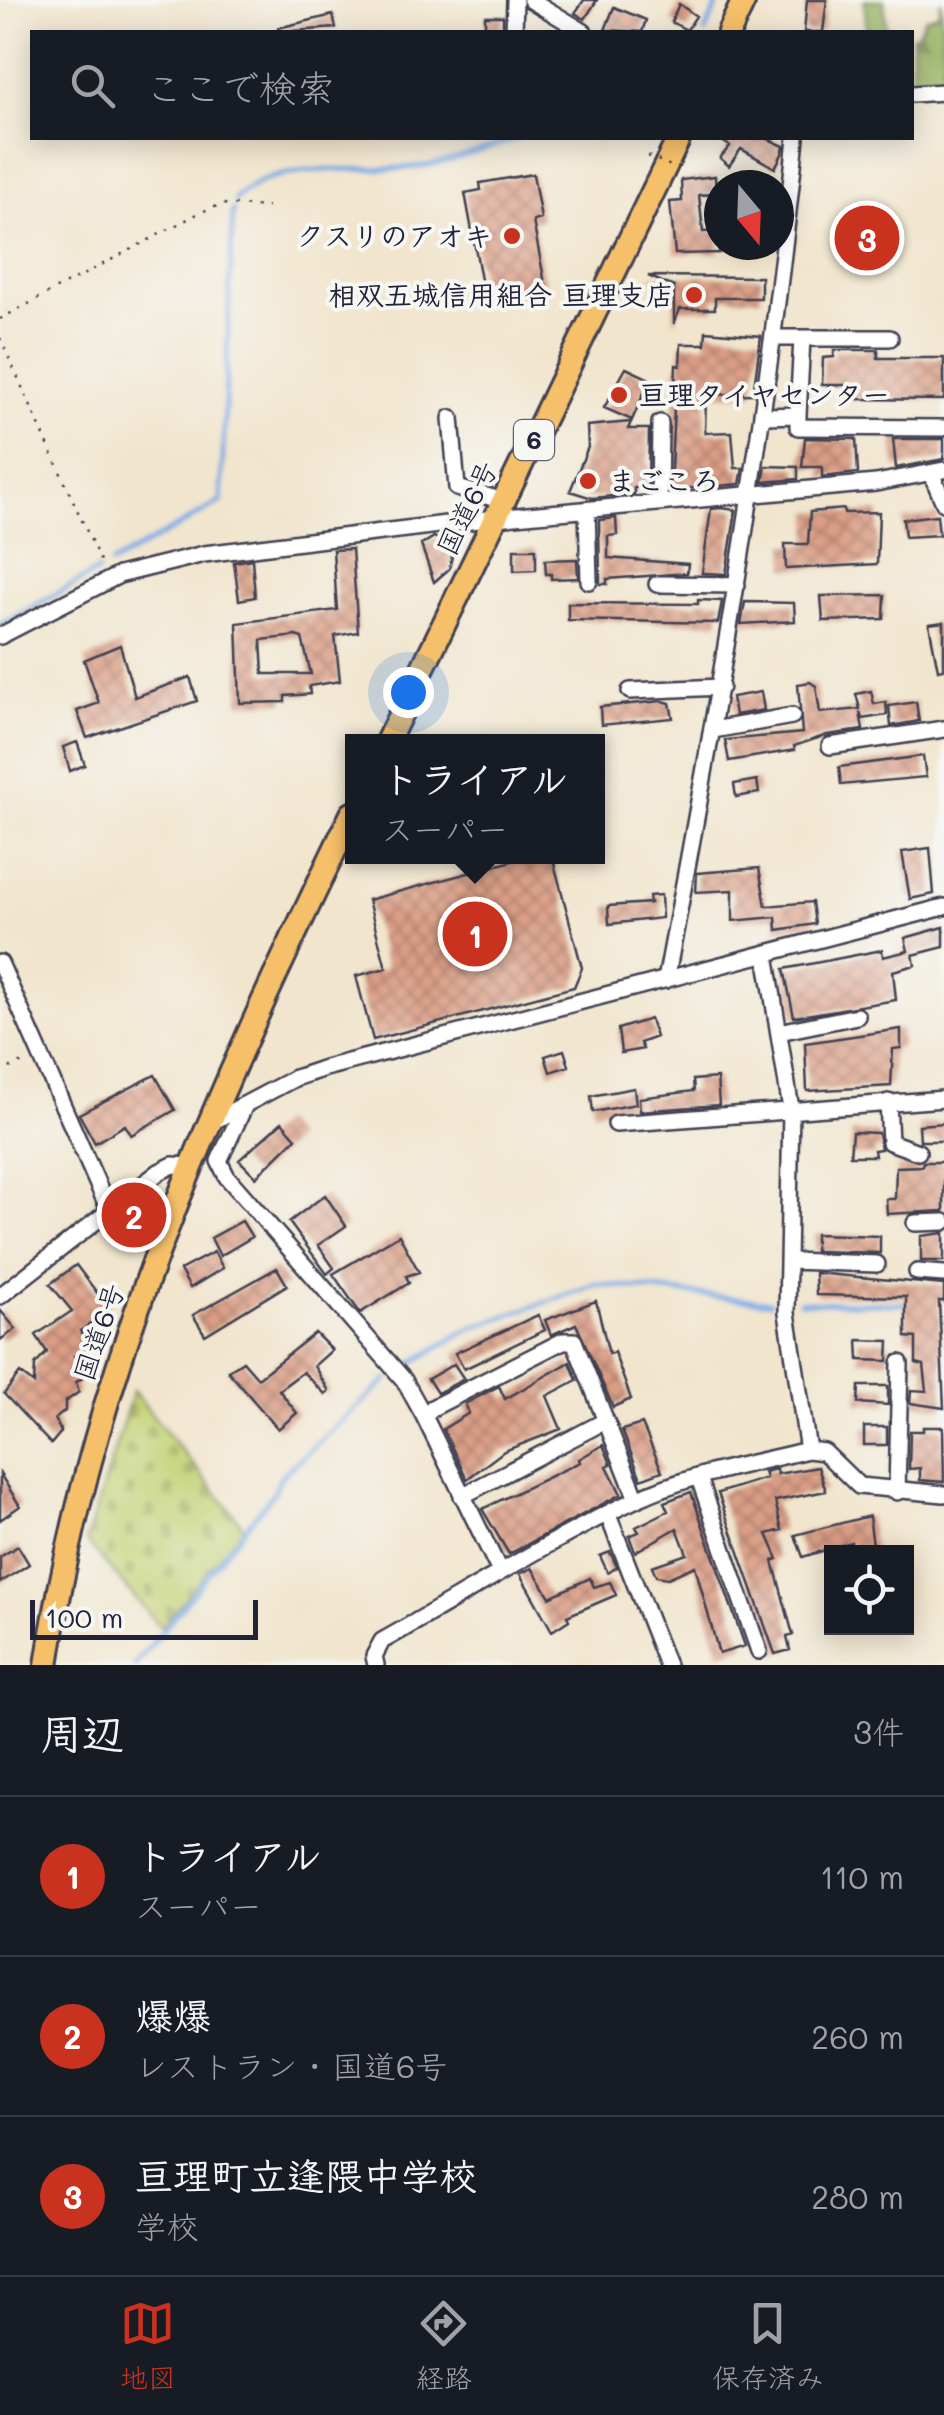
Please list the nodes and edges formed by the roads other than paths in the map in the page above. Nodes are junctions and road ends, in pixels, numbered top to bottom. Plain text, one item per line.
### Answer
1 (515, 0) edge
2 (531, 0) edge
3 (744, 0) edge
4 (514, 30) edge
5 (581, 30) edge
6 (730, 30) edge
7 (944, 92) edge
8 (914, 94) edge
9 (678, 140) edge
10 (796, 140) edge
11 (774, 338) junction
12 (802, 338) junction
13 (890, 338) dead end
14 (765, 416) junction
15 (798, 416) junction
16 (450, 418) dead end
17 (660, 423) dead end
18 (944, 428) edge
19 (938, 473) edge
20 (752, 492) junction
21 (659, 502) junction
22 (944, 503) edge
23 (587, 509) junction
24 (500, 510) junction
25 (589, 581) dead end
26 (657, 584) dead end
27 (737, 585) junction
28 (0, 636) edge
29 (721, 687) junction
30 (630, 691) dead end
31 (792, 716) dead end
32 (713, 730) junction
33 (944, 730) edge
34 (392, 734) edge
35 (830, 746) dead end
36 (345, 829) edge
37 (944, 907) edge
38 (766, 954) junction
39 (0, 964) edge
40 (666, 980) junction
41 (857, 1016) dead end
42 (778, 1032) junction
43 (944, 1100) edge
44 (888, 1102) junction
45 (245, 1104) junction
46 (791, 1109) junction
47 (208, 1124) junction
48 (616, 1124) dead end
49 (918, 1152) dead end
50 (190, 1166) junction
51 (110, 1210) junction
52 (944, 1222) edge
53 (915, 1223) dead end
54 (789, 1261) junction
55 (877, 1264) dead end
56 (918, 1272) dead end
57 (944, 1274) edge
58 (0, 1296) edge
59 (900, 1363) dead end
60 (424, 1416) junction
61 (605, 1421) junction
62 (808, 1450) junction
63 (699, 1478) junction
64 (898, 1492) junction
65 (944, 1494) edge
66 (462, 1496) junction
67 (637, 1499) junction
68 (608, 1515) junction
69 (500, 1572) junction
70 (759, 1651) dead end
71 (47, 1665) edge
72 (376, 1665) edge
73 (667, 1665) edge

1 - 4 street
2 - 5 street
3 - 6 highway
7 - 8 street
9 - 24 highway, 国道6号 / 6
10 - 11 street
11 - 12 street
11 - 14 street
12 - 13 street
12 - 15 street
14 - 15 street
14 - 20 street
15 - 18 street
16 - 24 street
17 - 21 street
19 - 20 street
19 - 22 street
20 - 21 street
20 - 27 street
21 - 23 street
23 - 24 street
23 - 25 street
24 - 28 street
24 - 34 highway, 国道6号 / 6
26 - 27 street
27 - 29 street
29 - 30 street
29 - 32 street
31 - 32 street
32 - 40 street
33 - 35 street
36 - 47 highway, 国道6号
37 - 38 street
38 - 40 street
38 - 42 street
39 - 51 street
40 - 45 street
41 - 42 street
42 - 46 street
43 - 44 street
44 - 46 street
44 - 49 street
45 - 47 street
45 - 60 street
46 - 48 street
46 - 54 street
47 - 50 highway, 国道6号
50 - 51 street
50 - 71 highway, 国道6号
51 - 58 street
52 - 53 street
54 - 55 street
54 - 62 street
56 - 57 street
59 - 64 street
60 - 61 street
60 - 66 street
61 - 66 street
61 - 67 street
62 - 63 street
62 - 64 street
63 - 67 street
63 - 70 street
64 - 65 street
66 - 69 street
67 - 68 street
68 - 69 street
68 - 73 street
69 - 72 street

